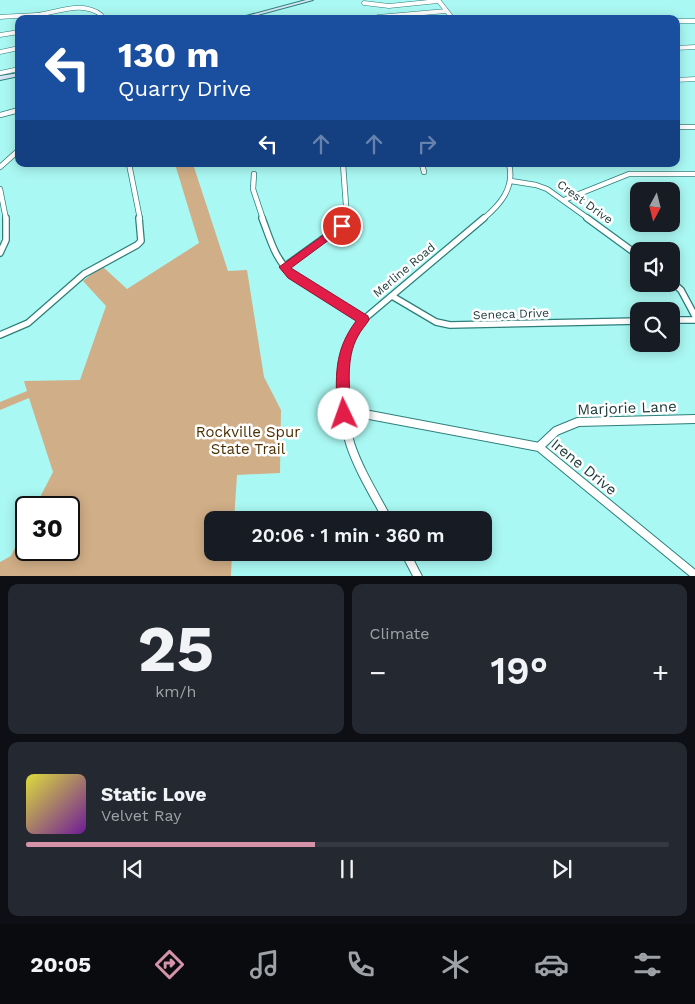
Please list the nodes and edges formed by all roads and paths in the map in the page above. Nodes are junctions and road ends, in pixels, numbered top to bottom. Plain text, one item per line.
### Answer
1 (311, 0) edge
2 (369, 0) edge
3 (415, 0) edge
4 (438, 0) edge
5 (420, 2) junction
6 (446, 10) junction
7 (36, 15) edge
8 (101, 15) edge
9 (253, 15) edge
10 (397, 15) edge
11 (450, 15) edge
12 (15, 16) edge
13 (0, 17) edge
14 (680, 21) edge
15 (695, 21) edge
16 (15, 33) edge
17 (0, 35) edge
18 (695, 47) edge
19 (680, 48) edge
20 (15, 49) edge
21 (0, 52) edge
22 (15, 69) edge
23 (0, 73) edge
24 (15, 75) edge
25 (0, 78) edge
26 (695, 79) edge
27 (680, 80) edge
28 (15, 111) edge
29 (0, 115) edge
30 (680, 127) edge
31 (695, 127) edge
32 (15, 154) edge
33 (0, 167) edge
34 (130, 167) edge
35 (343, 167) edge
36 (423, 167) edge
37 (510, 167) edge
38 (424, 172) dead end
39 (254, 174) dead end
40 (695, 174) edge
41 (511, 181) junction
42 (0, 189) edge
43 (564, 200) junction
44 (630, 249) edge
45 (0, 253) edge
46 (284, 267) junction
47 (680, 289) edge
48 (392, 296) junction
49 (695, 318) edge
50 (680, 319) edge
51 (364, 320) junction
52 (630, 321) edge
53 (0, 335) edge
54 (344, 414) junction
55 (695, 418) edge
56 (539, 448) junction
57 (384, 511) edge
58 (410, 561) edge
59 (695, 575) edge
60 (418, 576) edge

1 - 9 main road
2 - 5 street
3 - 5 street
4 - 5 street
4 - 6 street
6 - 10 street
6 - 11 street
7 - 8 street
12 - 13 street
14 - 15 street
16 - 17 street
18 - 19 street
20 - 21 street
22 - 23 street
24 - 25 main road
26 - 27 street
28 - 29 street
30 - 31 street
32 - 33 street
34 - 53 street
35 - 46 street
36 - 38 street
37 - 41 street
39 - 46 street
40 - 43 street
41 - 43 street, Crest Drive
41 - 48 street, Merline Road
42 - 45 street
43 - 44 street, Crest Drive
46 - 51 street
47 - 49 street
48 - 51 street, Merline Road
48 - 52 street, Seneca Drive
49 - 50 street
51 - 54 street, Merline Road
54 - 56 street, Irene Drive
54 - 57 street, Merline Road
55 - 56 street, Marjorie Lane
56 - 59 street, Irene Drive
58 - 60 street

